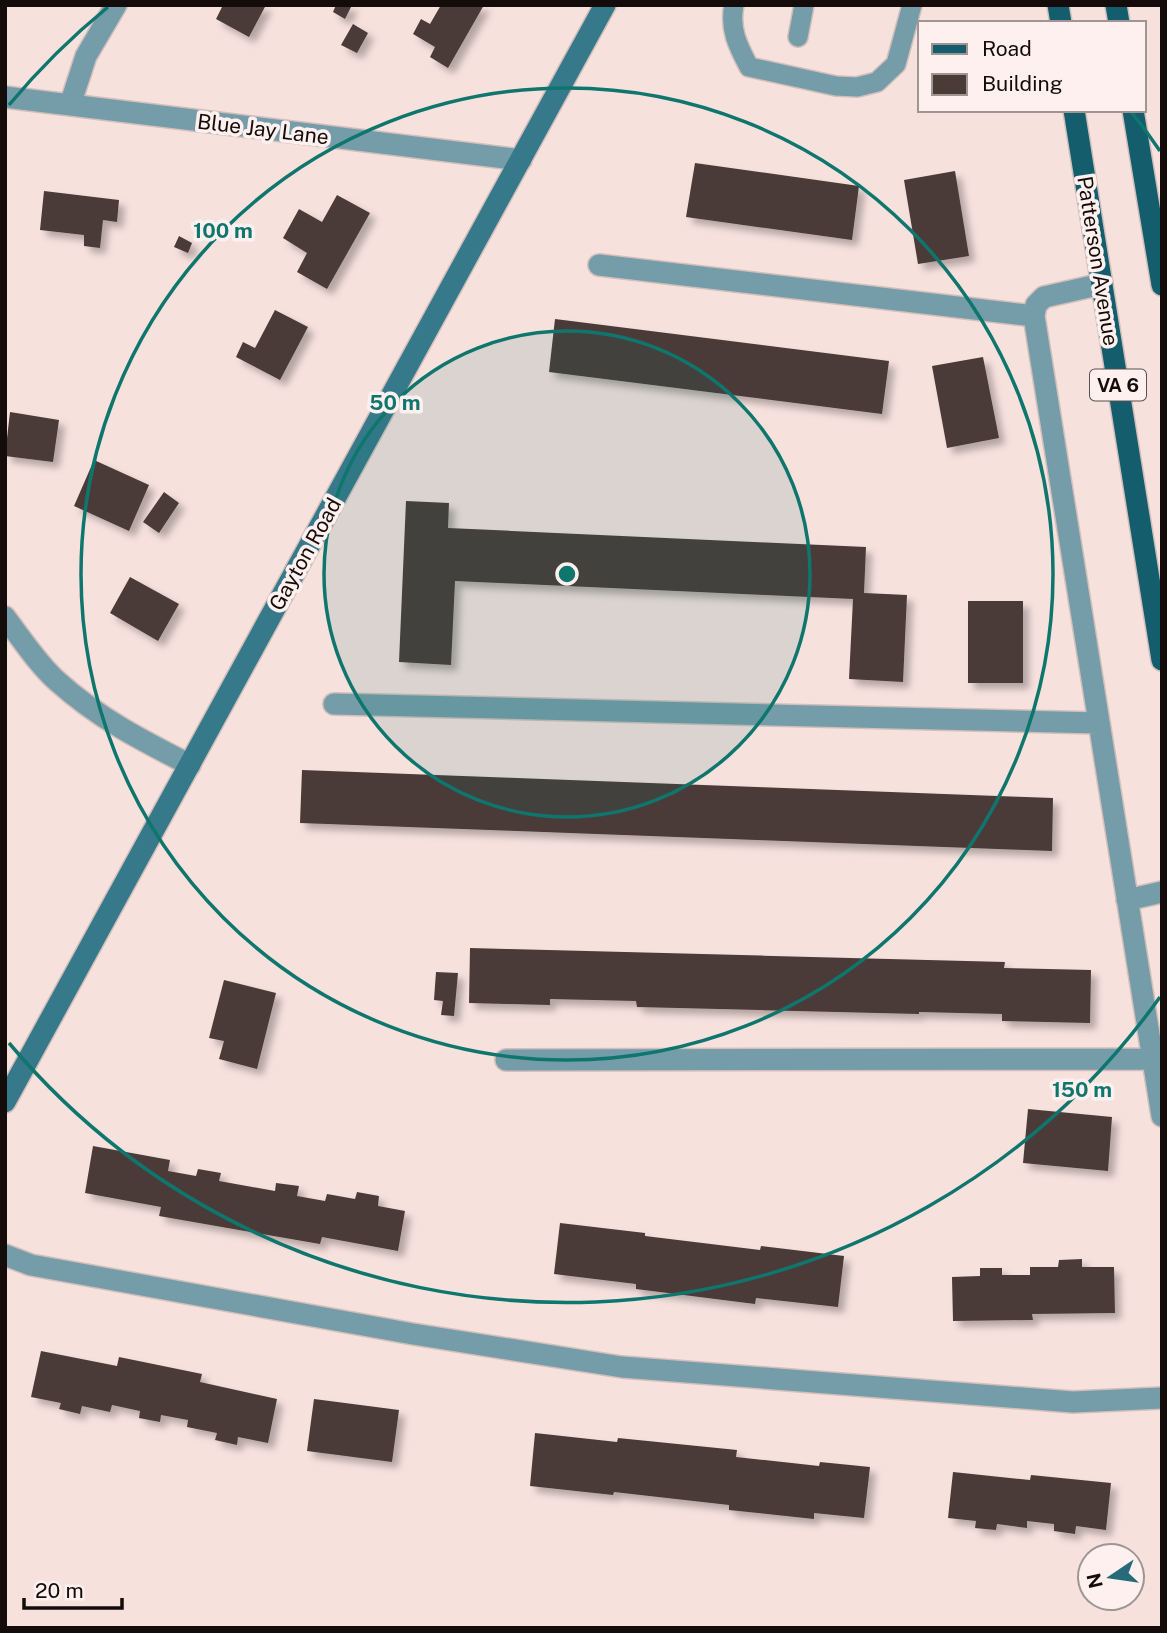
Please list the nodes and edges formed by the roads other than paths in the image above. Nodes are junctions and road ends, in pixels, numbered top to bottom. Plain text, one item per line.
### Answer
1 (116, 5) edge
2 (605, 5) edge
3 (734, 5) edge
4 (804, 5) edge
5 (912, 5) edge
6 (798, 37) dead end
7 (5, 97) edge
8 (70, 105) junction
9 (1074, 112) edge
10 (1133, 112) edge
11 (521, 160) junction
12 (598, 265) dead end
13 (1102, 284) junction
14 (1162, 285) edge
15 (1034, 316) junction
16 (5, 617) edge
17 (1162, 660) edge
18 (334, 704) dead end
19 (1099, 723) junction
20 (190, 765) junction
21 (1162, 892) edge
22 (1127, 900) junction
23 (1153, 1059) junction
24 (506, 1060) dead end
25 (5, 1102) edge
26 (1162, 1116) edge
27 (5, 1255) edge
28 (1162, 1398) edge

1 - 8 street
2 - 11 street, Gayton Road
3 - 5 lane
4 - 6 lane
7 - 8 street, Blue Jay Lane
8 - 11 street, Blue Jay Lane
9 - 13 main road, Patterson Avenue / VA 6
10 - 14 main road
11 - 20 street, Gayton Road
12 - 15 street
13 - 15 street
13 - 17 main road, Patterson Avenue / VA 6
15 - 19 street
16 - 20 street
18 - 19 street
19 - 22 street
20 - 25 street, Gayton Road
21 - 22 street
22 - 23 street
23 - 24 street
23 - 26 street
27 - 28 street

